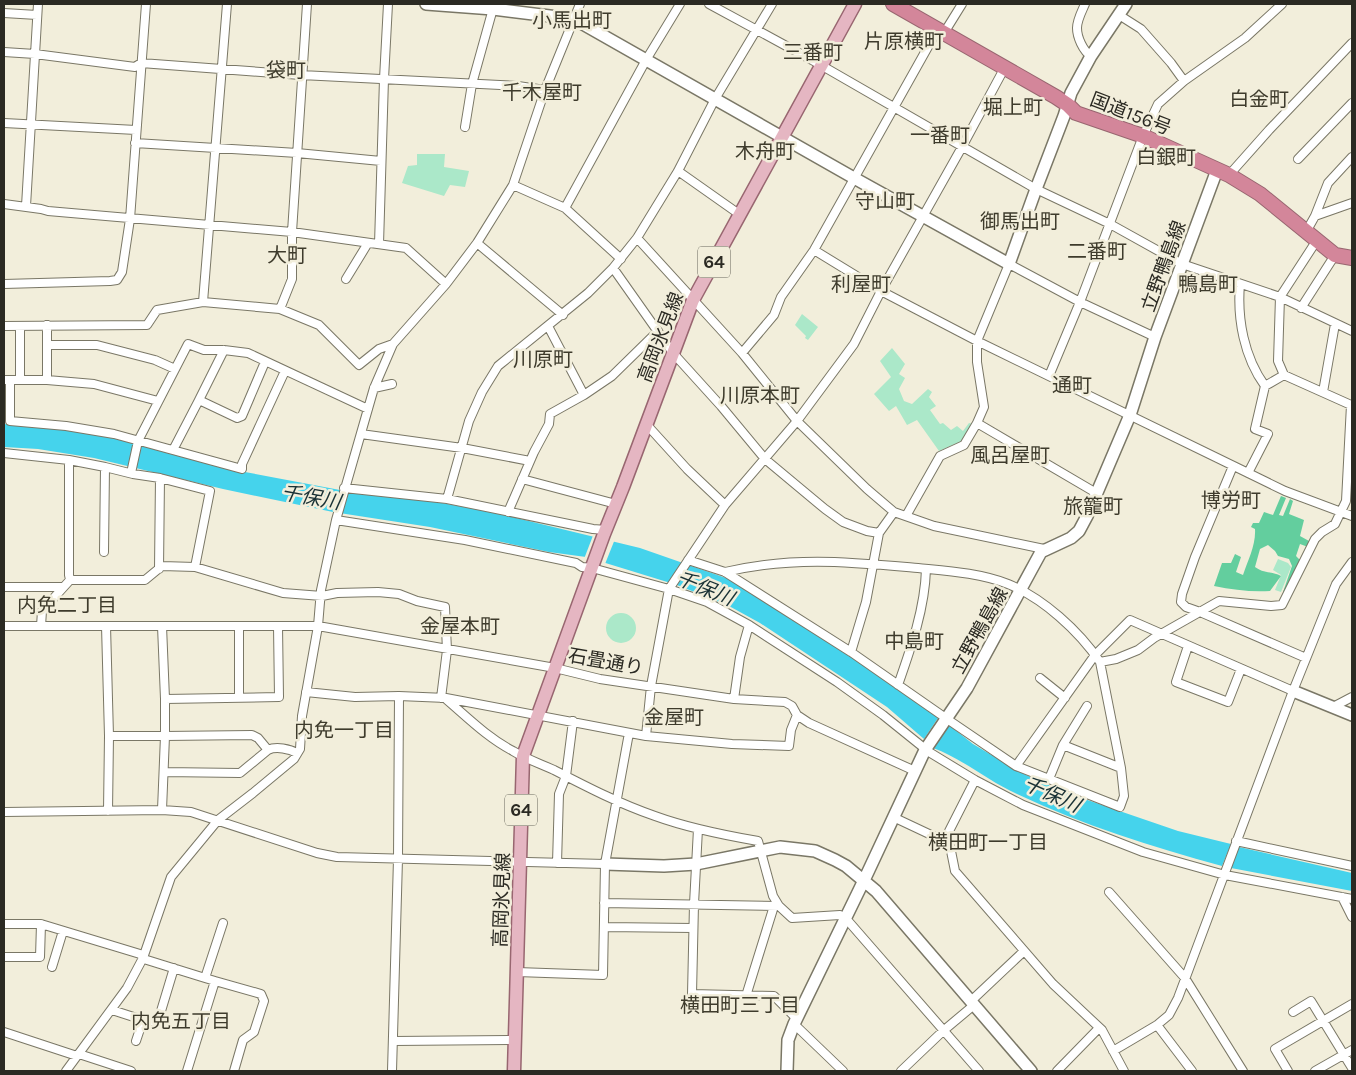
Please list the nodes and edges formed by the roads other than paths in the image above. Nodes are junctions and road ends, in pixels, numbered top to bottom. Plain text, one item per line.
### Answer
1 (38, 4) edge
2 (146, 4) edge
3 (227, 4) edge
4 (307, 4) edge
5 (388, 4) edge
6 (426, 4) edge
7 (580, 4) edge
8 (680, 4) edge
9 (709, 4) edge
10 (772, 4) edge
11 (854, 4) edge
12 (893, 4) edge
13 (962, 4) edge
14 (1085, 4) edge
15 (1126, 4) edge
16 (1282, 4) edge
17 (494, 6) edge
18 (4, 13) edge
19 (1119, 14) junction
20 (37, 15) junction
21 (574, 18) junction
22 (756, 30) junction
23 (941, 31) junction
24 (1352, 43) edge
25 (4, 52) edge
26 (35, 54) junction
27 (1091, 56) junction
28 (646, 60) junction
29 (141, 63) junction
30 (820, 65) junction
31 (1005, 67) junction
32 (221, 69) junction
33 (302, 75) junction
34 (384, 79) junction
35 (1184, 81) junction
36 (472, 84) junction
37 (544, 90) junction
38 (715, 99) junction
39 (1352, 103) edge
40 (1068, 105) junction
41 (894, 108) junction
42 (4, 123) edge
43 (31, 124) junction
44 (465, 127) dead end
45 (136, 130) junction
46 (1142, 136) junction
47 (782, 137) junction
48 (135, 143) junction
49 (962, 147) junction
50 (215, 148) junction
51 (297, 153) junction
52 (1352, 156) edge
53 (1298, 159) dead end
54 (381, 161) junction
55 (678, 170) junction
56 (1223, 172) junction
57 (854, 178) junction
58 (513, 185) junction
59 (1036, 189) junction
60 (1352, 202) edge
61 (4, 204) edge
62 (26, 206) junction
63 (565, 208) junction
64 (739, 214) junction
65 (922, 216) junction
66 (1314, 216) junction
67 (130, 219) junction
68 (1110, 224) junction
69 (209, 226) junction
70 (292, 232) junction
71 (1312, 236) junction
72 (637, 238) junction
73 (368, 242) junction
74 (477, 243) junction
75 (379, 244) junction
76 (814, 250) junction
77 (1335, 255) junction
78 (1352, 258) edge
79 (621, 259) junction
80 (1009, 264) junction
81 (1182, 264) junction
82 (613, 268) junction
83 (346, 279) dead end
84 (4, 284) edge
85 (446, 284) junction
86 (1240, 284) junction
87 (881, 291) junction
88 (1280, 297) junction
89 (693, 300) junction
90 (203, 302) junction
91 (1080, 302) junction
92 (1301, 308) junction
93 (280, 309) junction
94 (562, 314) junction
95 (1335, 324) junction
96 (46, 325) junction
97 (4, 326) edge
98 (20, 326) junction
99 (548, 326) junction
100 (658, 331) junction
101 (1352, 331) edge
102 (1155, 338) junction
103 (977, 341) junction
104 (393, 344) junction
105 (47, 345) junction
106 (224, 350) junction
107 (673, 353) junction
108 (742, 353) junction
109 (266, 362) junction
110 (175, 369) junction
111 (286, 371) junction
112 (1284, 375) junction
113 (1049, 376) junction
114 (7, 380) edge
115 (20, 380) junction
116 (47, 380) junction
117 (392, 384) dead end
118 (1266, 386) junction
119 (374, 388) junction
120 (1323, 392) junction
121 (584, 395) junction
122 (199, 400) junction
123 (158, 401) junction
124 (368, 409) junction
125 (1130, 414) junction
126 (7, 421) edge
127 (797, 421) junction
128 (977, 423) junction
129 (647, 425) junction
130 (361, 434) junction
131 (137, 442) junction
132 (462, 448) junction
133 (172, 450) junction
134 (1350, 450) edge
135 (4, 453) edge
136 (765, 459) junction
137 (69, 460) junction
138 (530, 461) junction
139 (1233, 466) junction
140 (105, 467) junction
141 (131, 471) junction
142 (1248, 473) junction
143 (160, 478) junction
144 (522, 479) junction
145 (344, 488) junction
146 (1098, 494) junction
147 (447, 499) junction
148 (616, 504) junction
149 (725, 505) junction
150 (508, 512) junction
151 (894, 512) junction
152 (1342, 512) junction
153 (906, 516) junction
154 (1352, 516) edge
155 (336, 518) junction
156 (605, 532) junction
157 (879, 533) junction
158 (1044, 549) junction
159 (104, 552) dead end
160 (687, 561) junction
161 (1352, 562) edge
162 (873, 564) junction
163 (594, 565) junction
164 (194, 567) junction
165 (159, 568) junction
166 (926, 569) junction
167 (725, 572) junction
168 (70, 580) junction
169 (4, 587) edge
170 (63, 587) junction
171 (670, 588) junction
172 (1020, 590) junction
173 (322, 596) junction
174 (1200, 612) junction
175 (749, 625) junction
176 (4, 626) edge
177 (41, 626) junction
178 (106, 626) junction
179 (162, 626) junction
180 (239, 626) junction
181 (278, 626) junction
182 (318, 626) junction
183 (1161, 634) junction
184 (1188, 646) junction
185 (447, 650) junction
186 (851, 652) junction
187 (1098, 658) junction
188 (1306, 658) junction
189 (554, 668) junction
190 (1241, 669) junction
191 (1040, 678) dead end
192 (898, 684) junction
193 (651, 686) junction
194 (1293, 691) junction
195 (306, 692) junction
196 (399, 696) junction
197 (239, 697) junction
198 (1352, 697) edge
199 (165, 698) junction
200 (443, 698) junction
201 (1065, 698) junction
202 (734, 699) junction
203 (1088, 706) dead end
204 (1333, 707) junction
205 (538, 714) junction
206 (797, 715) junction
207 (1352, 715) edge
208 (945, 720) junction
209 (573, 721) junction
210 (629, 733) junction
211 (109, 736) junction
212 (165, 736) junction
213 (646, 736) junction
214 (1062, 744) junction
215 (926, 748) junction
216 (268, 750) junction
217 (297, 753) junction
218 (523, 756) junction
219 (1016, 766) junction
220 (1121, 768) junction
221 (914, 771) junction
222 (164, 772) junction
223 (566, 776) junction
224 (1049, 779) junction
225 (975, 780) junction
226 (616, 801) junction
227 (162, 810) junction
228 (108, 811) junction
229 (4, 812) edge
230 (893, 818) junction
231 (218, 820) junction
232 (698, 829) junction
233 (944, 841) junction
234 (1236, 842) junction
235 (760, 850) junction
236 (1352, 857) edge
237 (398, 859) junction
238 (520, 862) junction
239 (557, 863) junction
240 (605, 864) junction
241 (696, 864) junction
242 (1351, 866) edge
243 (1225, 873) junction
244 (864, 881) junction
245 (1109, 892) dead end
246 (1342, 897) junction
247 (1352, 899) edge
248 (604, 902) junction
249 (694, 904) junction
250 (777, 906) junction
251 (1352, 917) edge
252 (845, 918) junction
253 (223, 923) dead end
254 (4, 924) edge
255 (41, 924) junction
256 (604, 927) junction
257 (693, 928) junction
258 (63, 930) junction
259 (1024, 951) junction
260 (4, 957) edge
261 (143, 958) junction
262 (52, 967) dead end
263 (174, 968) junction
264 (517, 972) junction
265 (206, 978) junction
266 (1185, 978) junction
267 (215, 981) junction
268 (746, 996) junction
269 (972, 1003) junction
270 (1352, 1004) edge
271 (112, 1010) junction
272 (1293, 1012) dead end
273 (143, 1020) junction
274 (795, 1021) junction
275 (1323, 1021) junction
276 (1157, 1025) junction
277 (1099, 1028) junction
278 (943, 1031) junction
279 (4, 1032) edge
280 (515, 1040) junction
281 (136, 1041) dead end
282 (393, 1041) junction
283 (1352, 1050) edge
284 (1113, 1051) junction
285 (1344, 1054) junction
286 (78, 1055) junction
287 (1352, 1068) edge
288 (120, 1070) edge
289 (66, 1071) edge
290 (131, 1071) edge
291 (187, 1071) edge
292 (234, 1071) edge
293 (392, 1071) edge
294 (514, 1071) edge
295 (786, 1071) edge
296 (843, 1071) edge
297 (901, 1071) edge
298 (979, 1071) edge
299 (1031, 1071) edge
300 (1057, 1071) edge
301 (1124, 1071) edge
302 (1192, 1071) edge
303 (1242, 1071) edge
304 (1288, 1071) edge
305 (1315, 1071) edge

1 - 20 street
2 - 29 street
3 - 32 street
4 - 33 street
5 - 34 street
6 - 17 street
7 - 21 street
8 - 28 street
9 - 22 street
10 - 22 street
11 - 30 main road, 高岡氷見線 / 64
12 - 23 highway, 国道156号
13 - 23 street
14 - 27 street
15 - 19 street
16 - 35 street
17 - 21 street
17 - 36 street
18 - 20 street
19 - 27 street
19 - 35 street
20 - 26 street
21 - 28 street
21 - 37 street
22 - 30 street
22 - 38 street
23 - 31 highway, 国道156号
23 - 41 street
24 - 56 street
25 - 26 street
26 - 29 street
26 - 43 street
27 - 40 street
28 - 38 street
28 - 63 street
29 - 32 street
29 - 45 street
30 - 41 street
30 - 47 main road, 高岡氷見線 / 64
31 - 40 highway, 国道156号
31 - 49 street
32 - 33 street
32 - 50 street
33 - 34 street
33 - 51 street
34 - 36 street
34 - 54 street
35 - 46 street
36 - 37 street
36 - 44 street
37 - 58 street
38 - 47 street
38 - 55 street
39 - 53 street
40 - 46 highway, 国道156号
40 - 59 street
41 - 49 street
41 - 57 street
42 - 43 street
43 - 45 street
43 - 62 street
45 - 48 street
46 - 56 highway, 国道156号
46 - 68 street
47 - 57 street
47 - 64 main road, 高岡氷見線 / 64
48 - 50 street
48 - 67 street
49 - 59 street
49 - 65 street
50 - 51 street
50 - 69 street
51 - 54 street
51 - 70 street
52 - 66 street
54 - 75 street
55 - 64 street
55 - 72 street
56 - 71 highway, 国道156号
56 - 81 street, 立野鴨島線
57 - 65 street
57 - 76 street
58 - 63 street
58 - 74 street
59 - 68 street
59 - 80 street
60 - 66 street
61 - 62 street
62 - 67 street
63 - 79 street
64 - 89 main road, 高岡氷見線 / 64
65 - 80 street
65 - 87 street
66 - 71 street
67 - 69 street
67 - 84 street
68 - 81 street
68 - 91 street
69 - 70 street
69 - 90 street
70 - 73 street
70 - 93 street
71 - 77 highway, 国道156号
71 - 88 street
72 - 79 street
72 - 89 street
73 - 75 street
73 - 83 street
74 - 85 street
74 - 94 street
75 - 85 street
76 - 87 street
76 - 108 street
77 - 78 highway, 国道156号
77 - 92 street
79 - 82 street
80 - 91 street
80 - 103 street
81 - 86 street
81 - 102 street, 立野鴨島線
82 - 94 street
82 - 100 street
85 - 104 street
86 - 88 street
86 - 118 street
87 - 103 street
87 - 127 street
88 - 92 street
88 - 112 street
89 - 107 main road, 高岡氷見線 / 64
89 - 108 street
90 - 93 street
90 - 96 street
91 - 102 street
91 - 113 street
92 - 95 street
93 - 104 street
94 - 99 street
95 - 101 street
95 - 120 street
96 - 98 street
96 - 105 street
97 - 98 street
98 - 115 street
99 - 121 street
99 - 132 street
100 - 107 street
100 - 121 street
102 - 125 street, 立野鴨島線
103 - 113 street
103 - 128 street
104 - 119 street
105 - 110 street
105 - 116 street
106 - 109 street
106 - 110 street
106 - 122 street
107 - 129 main road, 高岡氷見線 / 64
107 - 136 street
108 - 127 street
109 - 111 street
109 - 122 street
110 - 123 street
111 - 124 street
111 - 133 street
112 - 118 street
112 - 120 street
113 - 125 street
114 - 115 street
114 - 126 street
115 - 116 street
116 - 123 street
117 - 119 street
118 - 142 street
119 - 124 street
120 - 134 street
121 - 138 street
122 - 133 street
123 - 131 street
124 - 130 street
125 - 139 street
125 - 146 street, 立野鴨島線
126 - 131 street
127 - 136 street
127 - 151 street
128 - 146 street
128 - 153 street
129 - 148 main road, 高岡氷見線 / 64
129 - 149 street
130 - 132 street
130 - 145 street
131 - 133 street
131 - 141 street
132 - 138 street
132 - 147 street
134 - 152 street
135 - 137 street
136 - 149 street
136 - 157 street
137 - 140 street
137 - 168 street
138 - 144 street
139 - 142 street
139 - 174 street
140 - 141 street
140 - 159 street
141 - 143 street
142 - 152 street
143 - 164 street
143 - 165 street
144 - 148 street
144 - 150 street
145 - 147 street
145 - 155 street
146 - 158 street, 立野鴨島線
147 - 150 street
148 - 156 main road, 高岡氷見線 / 64
149 - 160 street
150 - 156 street
151 - 153 street
151 - 157 street
152 - 154 street
152 - 174 street
153 - 158 street
155 - 163 street
155 - 173 street
156 - 163 main road, 64
157 - 162 street
158 - 172 street, 立野鴨島線
160 - 167 street
160 - 171 street
161 - 188 street
162 - 166 street
162 - 167 street
162 - 186 street
163 - 171 street
163 - 189 main road, 高岡氷見線 / 64
164 - 165 street
164 - 173 street
165 - 168 street
166 - 172 street
166 - 192 street
167 - 186 street
168 - 170 street
169 - 170 street
170 - 177 street
171 - 175 street
171 - 193 street
172 - 187 street
172 - 208 street, 立野鴨島線
173 - 182 street
173 - 185 street
174 - 183 street
174 - 188 street
175 - 202 street
175 - 215 street
176 - 177 street, 石畳通り
177 - 178 street, 石畳通り
178 - 179 street, 石畳通り
178 - 211 street
179 - 180 street, 石畳通り
179 - 199 street
180 - 181 street, 石畳通り
180 - 197 street
181 - 182 street, 石畳通り
181 - 197 street
182 - 185 street, 石畳通り
182 - 195 street
183 - 184 street
183 - 187 street
183 - 187 street
184 - 190 street
184 - 190 street
185 - 189 street, 石畳通り
185 - 200 street
186 - 192 street
187 - 201 street
187 - 220 street
188 - 194 street
189 - 193 street, 石畳通り
189 - 205 main road, 高岡氷見線 / 64
190 - 194 street
191 - 201 street
192 - 208 street
193 - 202 street, 石畳通り
193 - 213 street
194 - 204 street
194 - 234 street
195 - 196 street
195 - 217 street
196 - 200 street
196 - 237 street
197 - 199 street
198 - 204 street
199 - 212 street
200 - 205 street
200 - 218 street
201 - 219 street
202 - 206 street, 石畳通り
203 - 214 street
204 - 207 street
205 - 209 street
205 - 218 main road, 高岡氷見線 / 64
206 - 213 street
206 - 221 street, 石畳通り
208 - 215 street, 立野鴨島線
208 - 219 street
209 - 210 street
209 - 223 street
210 - 213 street
210 - 226 street
211 - 212 street
211 - 228 street
212 - 216 street
212 - 222 street
214 - 220 street
214 - 224 street
215 - 221 street, 立野鴨島線
215 - 225 street
216 - 217 street
216 - 222 street
217 - 231 street
218 - 223 street
218 - 238 main road, 高岡氷見線 / 64
219 - 224 street
220 - 224 street
221 - 230 street, 立野鴨島線
222 - 227 street
223 - 226 street
223 - 239 street
225 - 233 street
225 - 243 street
226 - 232 street
226 - 240 street
227 - 228 street
227 - 231 street
228 - 229 street
230 - 233 street
230 - 244 street, 立野鴨島線
231 - 237 street
231 - 261 street
232 - 235 street
232 - 241 street
233 - 259 street
234 - 242 street
234 - 243 street
235 - 241 street
235 - 244 street
235 - 250 street
236 - 242 street
237 - 238 street
237 - 282 street
238 - 239 street
238 - 264 main road, 高岡氷見線 / 64
239 - 240 street
240 - 241 street
240 - 248 street
241 - 249 street
243 - 246 street
243 - 266 street
244 - 252 street, 立野鴨島線
244 - 269 street
245 - 266 street
246 - 247 street
246 - 251 street
248 - 249 street
248 - 256 street
249 - 250 street
249 - 257 street
250 - 252 street
250 - 268 street
252 - 274 street, 立野鴨島線
252 - 278 street
253 - 265 street
254 - 255 street
255 - 258 street
255 - 260 street
256 - 257 street
256 - 264 street
257 - 268 street
258 - 261 street
258 - 262 street
259 - 269 street
259 - 277 street
261 - 263 street
261 - 271 street
263 - 265 street
263 - 273 street
264 - 280 main road, 高岡氷見線 / 64
265 - 267 street
266 - 276 street
266 - 303 street
267 - 291 street
267 - 292 street
268 - 274 street
269 - 278 street
269 - 299 street
270 - 275 street
271 - 273 street
271 - 286 street
272 - 275 street
273 - 281 street
274 - 295 street, 立野鴨島線
274 - 296 street
275 - 285 street
275 - 304 street
276 - 284 street
276 - 302 street
277 - 284 street
277 - 300 street
278 - 297 street
278 - 298 street
279 - 286 street
280 - 282 street
280 - 294 main road, 高岡氷見線 / 64
282 - 293 street
283 - 285 street
284 - 301 street
285 - 287 street
285 - 305 street
286 - 288 street
286 - 289 street
288 - 290 street

